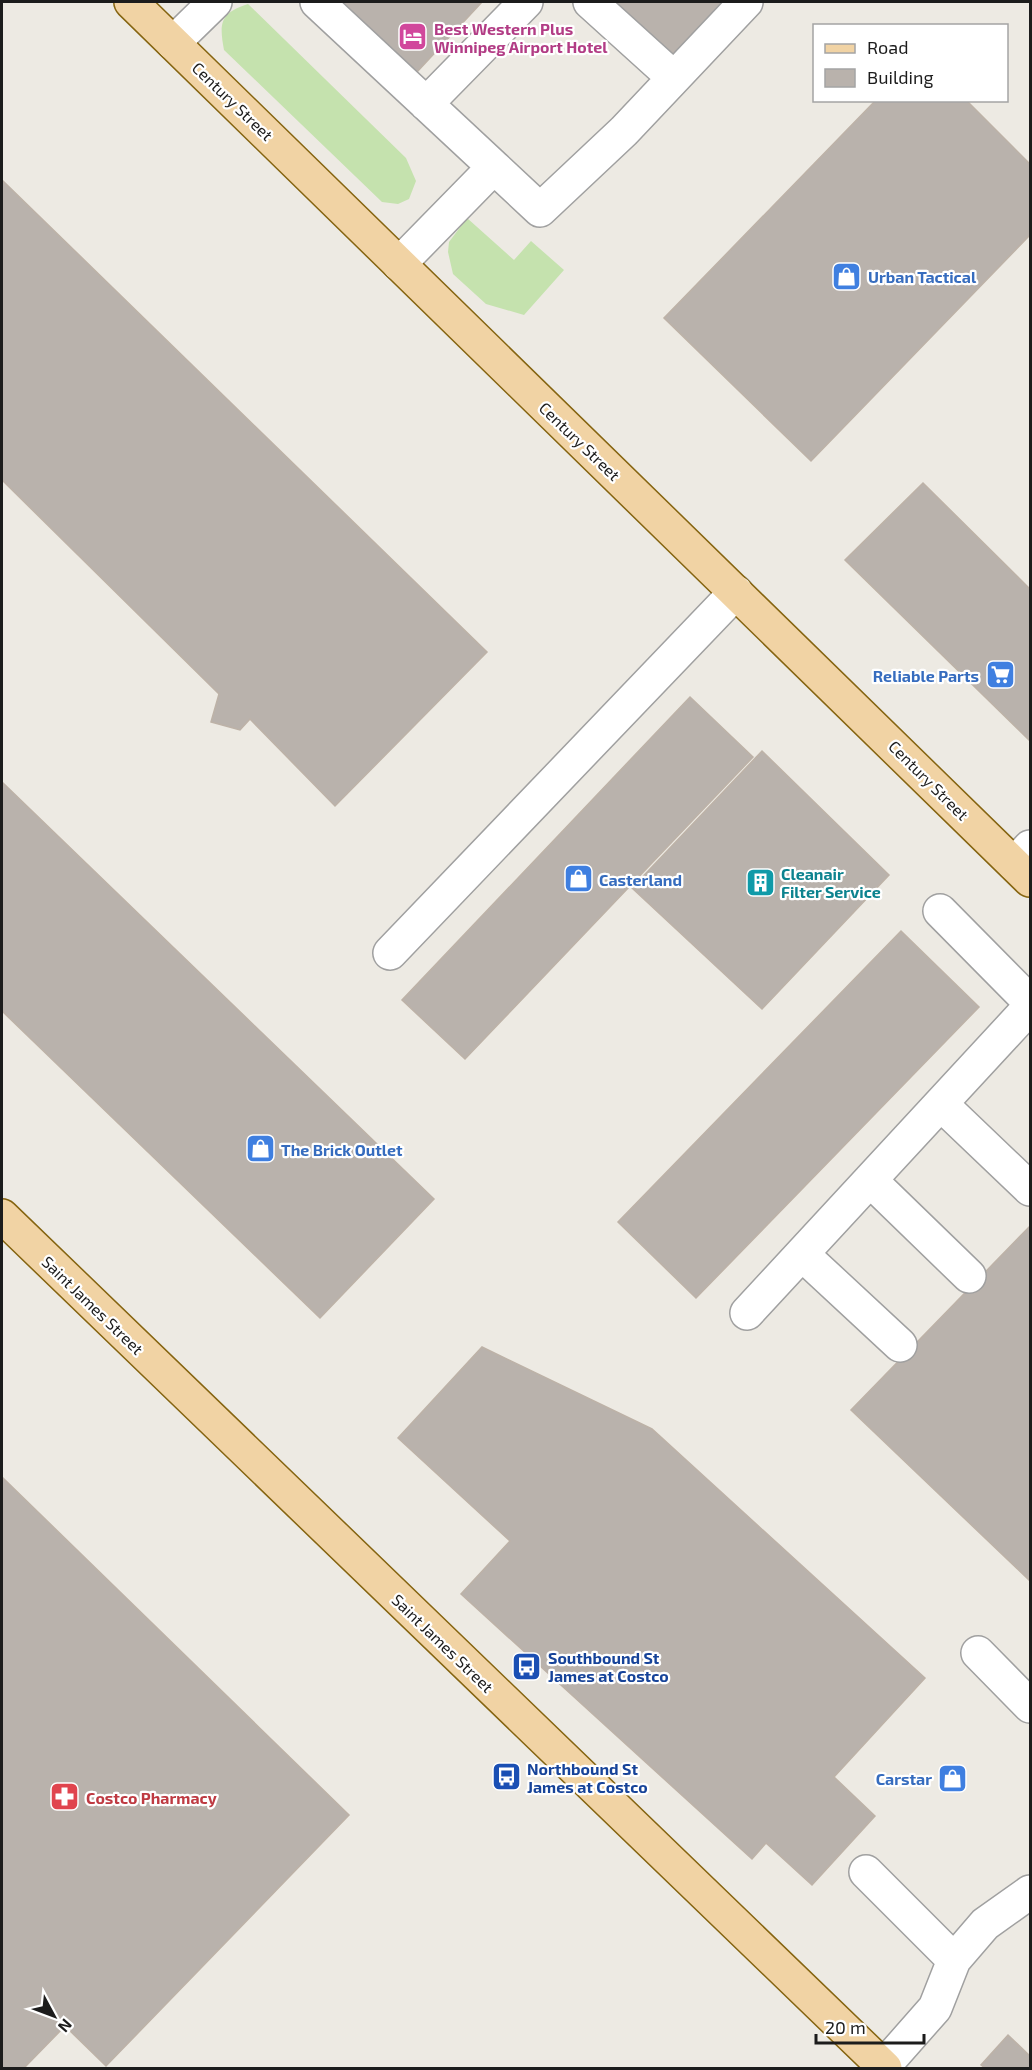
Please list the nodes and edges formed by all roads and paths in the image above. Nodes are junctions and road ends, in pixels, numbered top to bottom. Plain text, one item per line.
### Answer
1 (131, 2) edge
2 (215, 2) edge
3 (317, 2) edge
4 (526, 2) edge
5 (590, 2) edge
6 (746, 2) edge
7 (173, 43) junction
8 (674, 78) junction
9 (426, 104) junction
10 (494, 167) junction
11 (399, 264) junction
12 (736, 592) junction
13 (1025, 864) edge
14 (940, 911) dead end
15 (390, 953) dead end
16 (1030, 1002) edge
17 (1024, 1028) edge
18 (941, 1104) junction
19 (871, 1181) junction
20 (1030, 1190) edge
21 (2, 1216) edge
22 (802, 1254) junction
23 (969, 1276) dead end
24 (747, 1313) dead end
25 (900, 1345) dead end
26 (978, 1653) dead end
27 (1030, 1706) edge
28 (866, 1872) dead end
29 (1030, 1892) edge
30 (954, 1960) junction
31 (884, 2068) edge

1 - 7 main road, Century Street
2 - 7 lane
3 - 9 lane
4 - 9 lane
5 - 8 lane
6 - 8 lane
7 - 11 main road, Century Street
8 - 10 lane
9 - 10 lane
10 - 11 lane
11 - 12 main road, Century Street
12 - 13 main road, Century Street
12 - 15 lane
14 - 16 lane
17 - 18 lane
18 - 19 lane
18 - 20 lane
19 - 22 lane
19 - 23 lane
21 - 31 main road, Saint James Street
22 - 24 lane
22 - 25 lane
26 - 27 lane
28 - 30 lane
29 - 30 lane
30 - 31 lane

